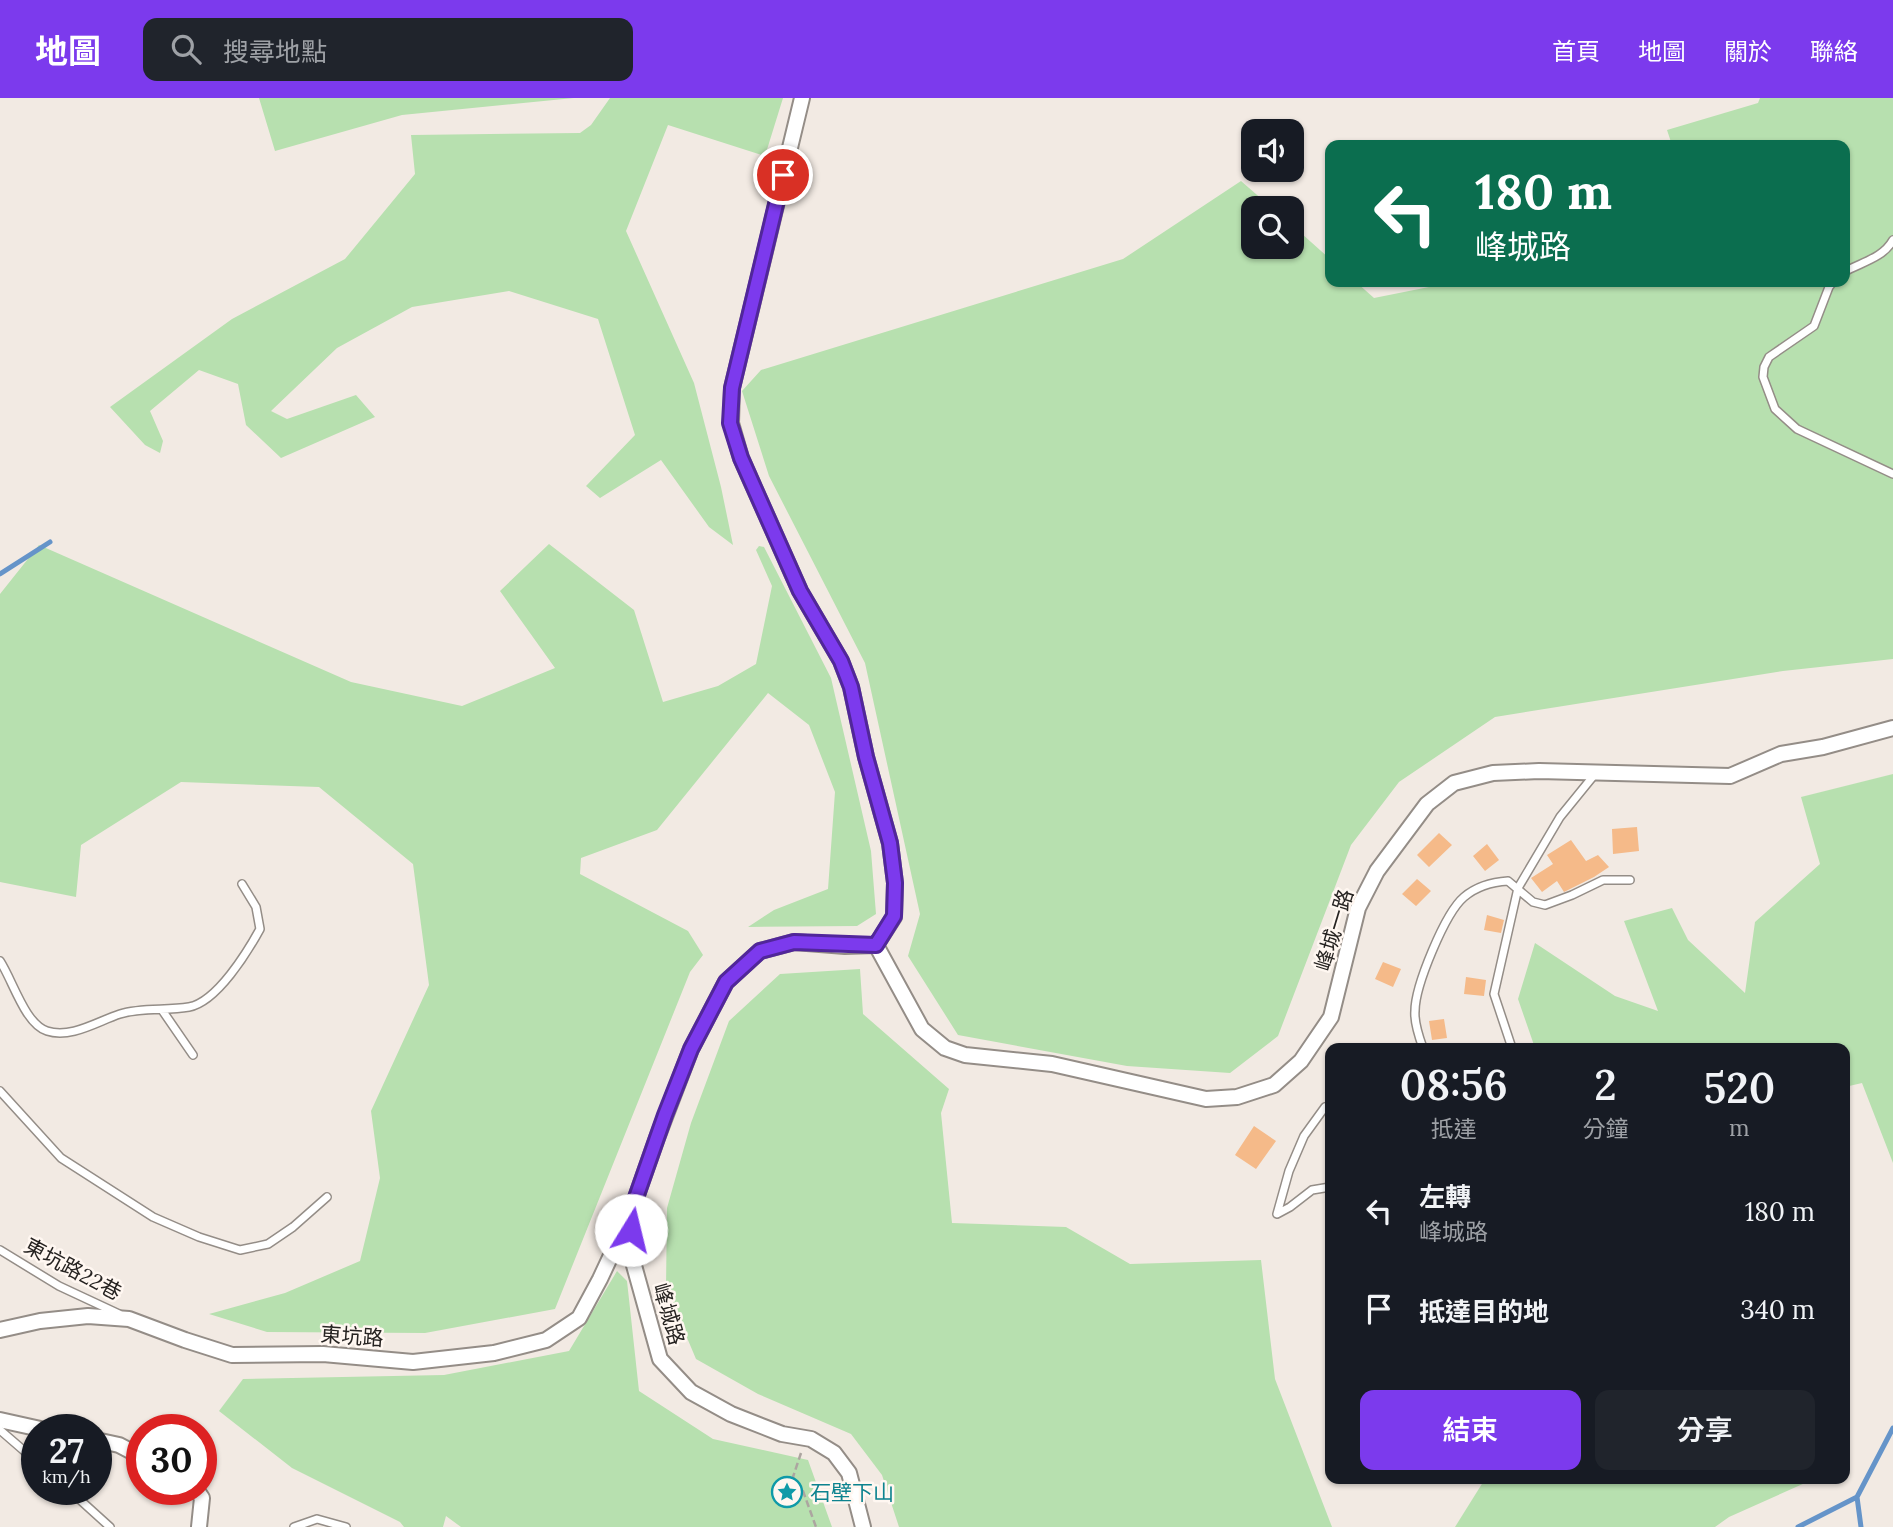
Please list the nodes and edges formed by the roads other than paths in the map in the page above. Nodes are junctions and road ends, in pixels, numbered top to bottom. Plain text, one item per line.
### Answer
1 (802, 98) edge
2 (1893, 240) edge
3 (1850, 269) edge
4 (1829, 287) edge
5 (1893, 474) edge
6 (1893, 729) edge
7 (1597, 771) junction
8 (1630, 880) dead end
9 (242, 884) dead end
10 (1518, 888) junction
11 (876, 945) junction
12 (0, 961) edge
13 (162, 1010) junction
14 (1422, 1043) edge
15 (1510, 1043) edge
16 (193, 1055) dead end
17 (0, 1091) edge
18 (1325, 1107) dead end
19 (1325, 1188) edge
20 (327, 1197) dead end
21 (632, 1209) junction
22 (0, 1250) edge
23 (129, 1319) junction
24 (0, 1330) edge
25 (0, 1420) edge
26 (21, 1425) edge
27 (0, 1430) edge
28 (21, 1448) edge
29 (86, 1505) edge
30 (201, 1505) edge
31 (110, 1527) edge
32 (199, 1527) edge
33 (294, 1527) edge
34 (346, 1527) edge
35 (863, 1527) edge

1 - 11 street
2 - 3 lane
4 - 5 lane
6 - 7 street, 峰城一路
7 - 10 lane
7 - 11 street, 峰城一路
8 - 10 lane
9 - 13 lane
10 - 14 lane
10 - 15 lane
11 - 21 street, 峰城路
12 - 13 lane
13 - 16 lane
17 - 20 lane
18 - 19 lane
21 - 23 street, 東坑路
21 - 35 street, 峰城路
22 - 23 lane, 東坑路22巷
23 - 24 street, 東坑路
25 - 26 street
27 - 28 lane
29 - 31 lane
30 - 32 street
33 - 34 lane

